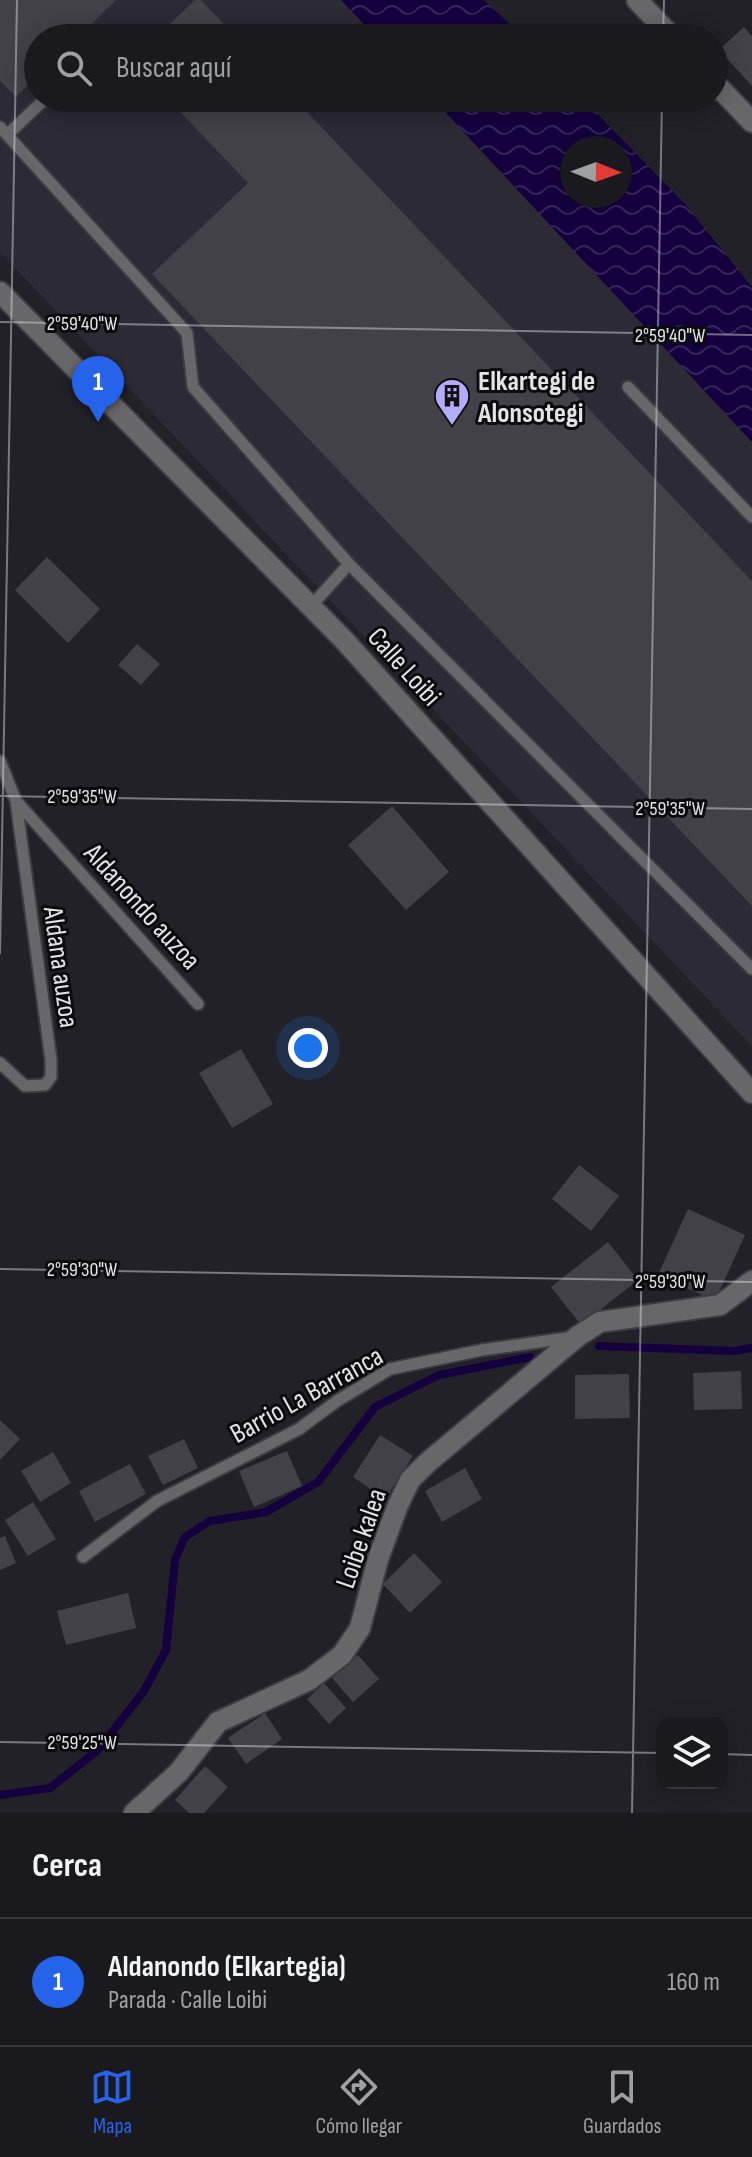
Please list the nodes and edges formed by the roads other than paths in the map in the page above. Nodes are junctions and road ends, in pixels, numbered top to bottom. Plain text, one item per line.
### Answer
1 (637, 0) edge
2 (660, 24) edge
3 (728, 97) edge
4 (28, 112) edge
5 (752, 122) edge
6 (4, 131) edge
7 (0, 292) edge
8 (628, 387) dead end
9 (752, 517) edge
10 (349, 564) junction
11 (311, 606) junction
12 (0, 761) edge
13 (16, 801) junction
14 (752, 969) edge
15 (198, 1004) dead end
16 (0, 1063) edge
17 (752, 1093) edge
18 (752, 1281) edge
19 (578, 1336) junction
20 (83, 1557) dead end
21 (134, 1813) edge

1 - 2 street
3 - 5 street
4 - 6 lane
6 - 10 lane
7 - 11 street, Calle Loibi
8 - 9 lane
10 - 11 lane
10 - 14 lane
11 - 17 street, Calle Loibi
12 - 13 lane, Aldanondo auzoa
13 - 15 lane, Aldanondo auzoa
13 - 16 lane, Aldana auzoa
18 - 19 street, Loibe kalea
19 - 20 lane, Barrio La Barranca
19 - 21 street, Loibe kalea

